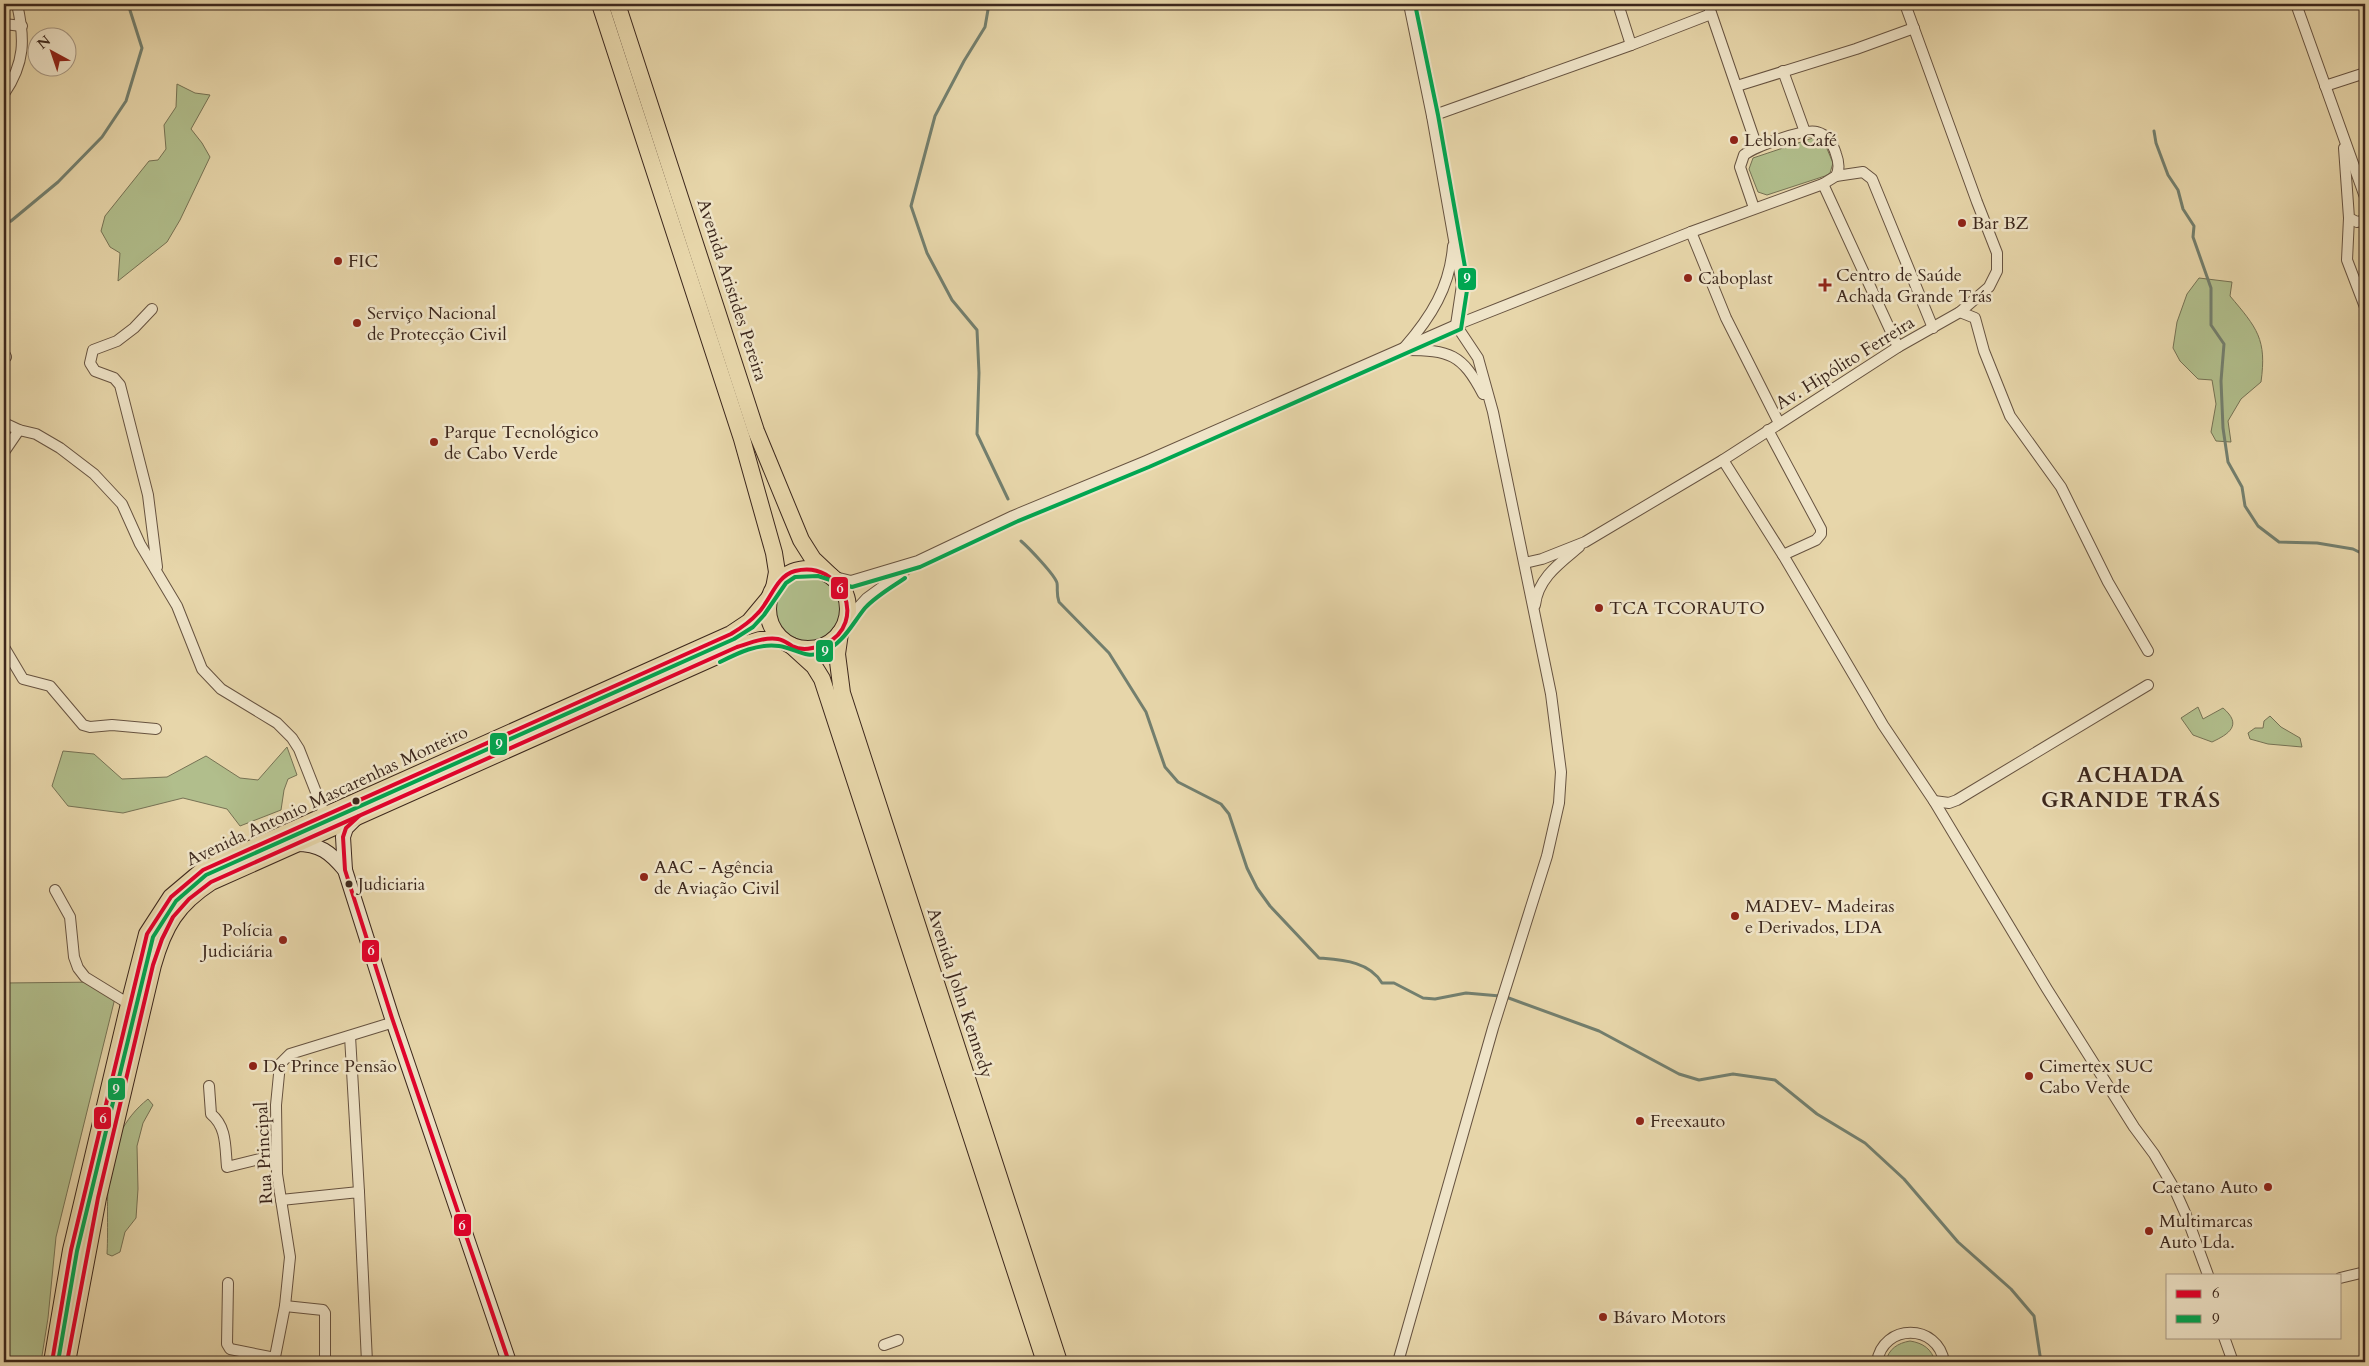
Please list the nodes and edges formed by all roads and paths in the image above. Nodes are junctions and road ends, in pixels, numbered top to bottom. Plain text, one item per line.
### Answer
1 (17, 4) edge
2 (600, 4) edge
3 (618, 4) edge
4 (1409, 4) edge
5 (1618, 4) edge
6 (1708, 4) edge
7 (1906, 4) edge
8 (2296, 4) edge
9 (1711, 14) junction
10 (4, 24) edge
11 (22, 26) junction
12 (1914, 28) junction
13 (1631, 45) junction
14 (1783, 71) junction
15 (2365, 73) edge
16 (1737, 86) junction
17 (2325, 86) junction
18 (4, 94) edge
19 (1432, 116) junction
20 (1805, 132) junction
21 (2343, 134) junction
22 (1757, 147) junction
23 (1836, 176) junction
24 (1823, 184) junction
25 (2365, 197) edge
26 (1754, 208) junction
27 (2349, 218) junction
28 (2365, 220) edge
29 (1691, 232) junction
30 (1454, 233) junction
31 (2365, 307) edge
32 (152, 309) dead end
33 (1960, 312) junction
34 (1456, 325) junction
35 (1933, 328) junction
36 (1898, 347) junction
37 (1402, 350) junction
38 (1493, 412) junction
39 (4, 423) edge
40 (1779, 423) junction
41 (19, 430) junction
42 (1768, 430) junction
43 (4, 452) edge
44 (1723, 460) junction
45 (1585, 542) junction
46 (1783, 555) junction
47 (918, 561) junction
48 (1525, 563) junction
49 (157, 570) junction
50 (831, 576) junction
51 (771, 593) junction
52 (1535, 616) junction
53 (842, 628) junction
54 (787, 643) junction
55 (4, 647) edge
56 (2148, 651) dead end
57 (2148, 685) dead end
58 (156, 729) dead end
59 (1934, 801) junction
60 (325, 816) junction
61 (359, 816) junction
62 (295, 844) junction
63 (345, 870) junction
64 (55, 890) dead end
65 (128, 1004) junction
66 (394, 1022) junction
67 (350, 1036) junction
68 (208, 1086) dead end
69 (276, 1155) junction
70 (359, 1192) junction
71 (281, 1200) junction
72 (2365, 1272) edge
73 (2208, 1274) edge
74 (2342, 1278) edge
75 (228, 1283) dead end
76 (285, 1306) junction
77 (2224, 1338) edge
78 (898, 1340) dead end
79 (884, 1345) dead end
80 (274, 1360) edge
81 (1875, 1360) edge
82 (52, 1362) edge
83 (67, 1362) edge
84 (325, 1362) edge
85 (367, 1362) edge
86 (509, 1362) edge
87 (1045, 1362) edge
88 (1059, 1362) edge
89 (1398, 1362) edge
90 (1944, 1362) edge
91 (2233, 1362) edge

1 - 11 street
2 - 51 main road, Avenida Aristides Pereira
3 - 50 main road, Avenida Aristides Pereira
4 - 19 street
5 - 13 street
6 - 9 street
7 - 12 street, Av. Hipólito Ferreira
8 - 17 street
9 - 13 street
9 - 16 street
10 - 11 street
11 - 18 street
12 - 14 street
12 - 33 street, Av. Hipólito Ferreira
13 - 19 street
14 - 16 street
14 - 20 street
15 - 17 street
16 - 22 street
17 - 21 street
19 - 30 street
20 - 22 street
20 - 23 street
21 - 25 street
21 - 27 street
22 - 26 street
23 - 24 street
23 - 35 street
24 - 26 street
24 - 36 street
26 - 29 street
27 - 28 street
27 - 31 street
29 - 34 street
29 - 40 street
30 - 34 street
30 - 37 street
32 - 49 street
33 - 35 street, Av. Hipólito Ferreira
33 - 56 street
34 - 37 street
34 - 38 street
35 - 36 street, Av. Hipólito Ferreira
36 - 40 street, Av. Hipólito Ferreira
37 - 38 street
37 - 47 street
38 - 48 street
39 - 41 street
40 - 42 street, Av. Hipólito Ferreira
41 - 43 street
41 - 49 street
42 - 44 street, Av. Hipólito Ferreira
42 - 46 street
44 - 45 street, Av. Hipólito Ferreira
44 - 46 street
45 - 48 street
45 - 52 street
46 - 59 street
47 - 50 street
47 - 53 street
48 - 52 street
49 - 60 street
50 - 51 main road
50 - 53 main road
51 - 54 main road
51 - 60 main road, Avenida Antonio Mascarenhas Monteiro
52 - 89 street
53 - 54 main road
53 - 88 main road, Avenida John Kennedy
54 - 61 main road, Avenida Antonio Mascarenhas Monteiro
54 - 87 main road, Avenida John Kennedy
55 - 58 street
57 - 59 street
59 - 73 street
60 - 65 main road, Avenida Antonio Mascarenhas Monteiro
61 - 62 main road, Avenida Antonio Mascarenhas Monteiro
61 - 63 main road
62 - 63 main road
62 - 83 main road, Avenida Antonio Mascarenhas Monteiro
63 - 66 main road
64 - 65 street
65 - 82 main road, Avenida Antonio Mascarenhas Monteiro
66 - 67 street, Rua Principal
66 - 86 main road
67 - 69 street, Rua Principal
67 - 70 street
68 - 69 street
69 - 71 street, Rua Principal
70 - 71 street
70 - 85 street
71 - 76 street, Rua Principal
72 - 74 street
75 - 80 street
76 - 80 street, Rua Principal
76 - 84 street
77 - 91 street
78 - 79 street
81 - 90 street

